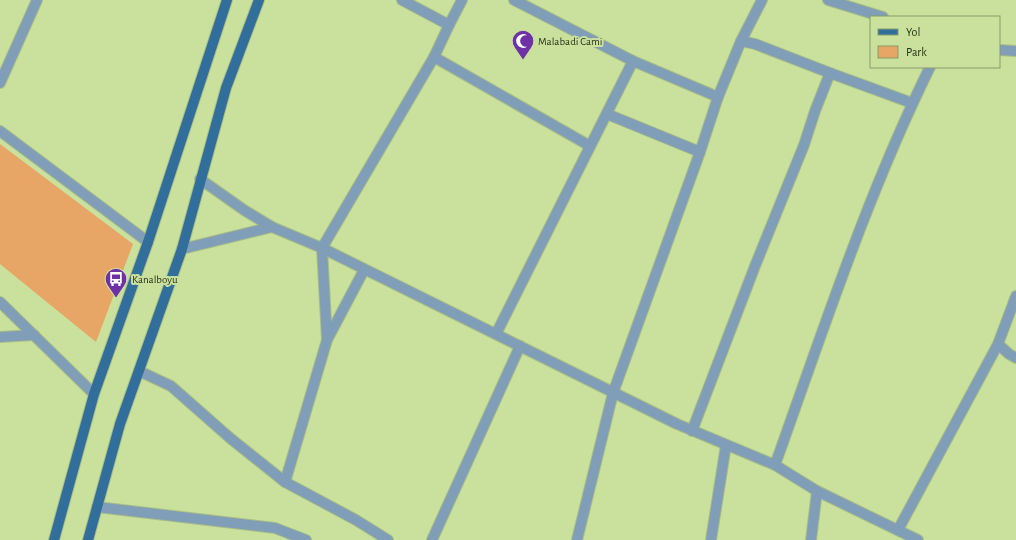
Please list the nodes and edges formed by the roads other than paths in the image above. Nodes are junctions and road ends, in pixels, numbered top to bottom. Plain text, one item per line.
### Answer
1 (37, 0) edge
2 (226, 0) edge
3 (259, 0) edge
4 (402, 0) edge
5 (462, 0) edge
6 (514, 0) edge
7 (762, 0) edge
8 (828, 0) edge
9 (880, 16) edge
10 (449, 25) junction
11 (741, 40) junction
12 (1000, 50) edge
13 (1016, 51) edge
14 (434, 57) junction
15 (633, 61) junction
16 (930, 68) edge
17 (830, 73) junction
18 (0, 83) edge
19 (718, 97) junction
20 (912, 103) junction
21 (607, 114) junction
22 (0, 131) edge
23 (590, 146) junction
24 (700, 152) junction
25 (200, 179) junction
26 (272, 227) junction
27 (148, 242) junction
28 (322, 248) junction
29 (182, 249) junction
30 (364, 270) junction
31 (1016, 296) edge
32 (0, 302) edge
33 (496, 334) junction
34 (34, 335) junction
35 (0, 337) edge
36 (327, 340) junction
37 (998, 344) junction
38 (520, 346) junction
39 (1016, 358) edge
40 (138, 371) junction
41 (613, 393) junction
42 (94, 394) junction
43 (692, 431) junction
44 (726, 445) junction
45 (775, 465) junction
46 (285, 482) junction
47 (817, 491) junction
48 (98, 507) junction
49 (898, 530) junction
50 (54, 540) edge
51 (88, 540) edge
52 (305, 540) edge
53 (388, 540) edge
54 (432, 540) edge
55 (577, 540) edge
56 (711, 540) edge
57 (811, 540) edge
58 (918, 540) edge

1 - 18 street
2 - 27 main road
3 - 25 main road
4 - 10 street
5 - 10 street
6 - 15 street
7 - 11 street
8 - 9 street
10 - 14 street
11 - 17 street
11 - 19 street
12 - 13 street
14 - 23 street
14 - 28 street
15 - 19 street
15 - 21 street
16 - 20 street
17 - 20 street
17 - 43 street
19 - 24 street
20 - 45 street
21 - 23 street
21 - 24 street
22 - 27 street
23 - 33 street
24 - 41 street
25 - 26 street
25 - 29 main road
26 - 28 street
26 - 29 street
27 - 42 main road
28 - 30 street
28 - 36 street
29 - 40 main road
30 - 33 street
30 - 36 street
31 - 37 street
32 - 34 street
33 - 38 street
34 - 35 street
34 - 42 street
36 - 46 street
37 - 39 street
37 - 49 street
38 - 41 street
38 - 54 street
40 - 46 street
40 - 48 main road
41 - 43 street
41 - 55 street
42 - 50 main road
43 - 44 street
44 - 45 street
44 - 56 street
45 - 47 street
46 - 53 street
47 - 49 street
47 - 57 street
48 - 51 main road
48 - 52 street
49 - 58 street

